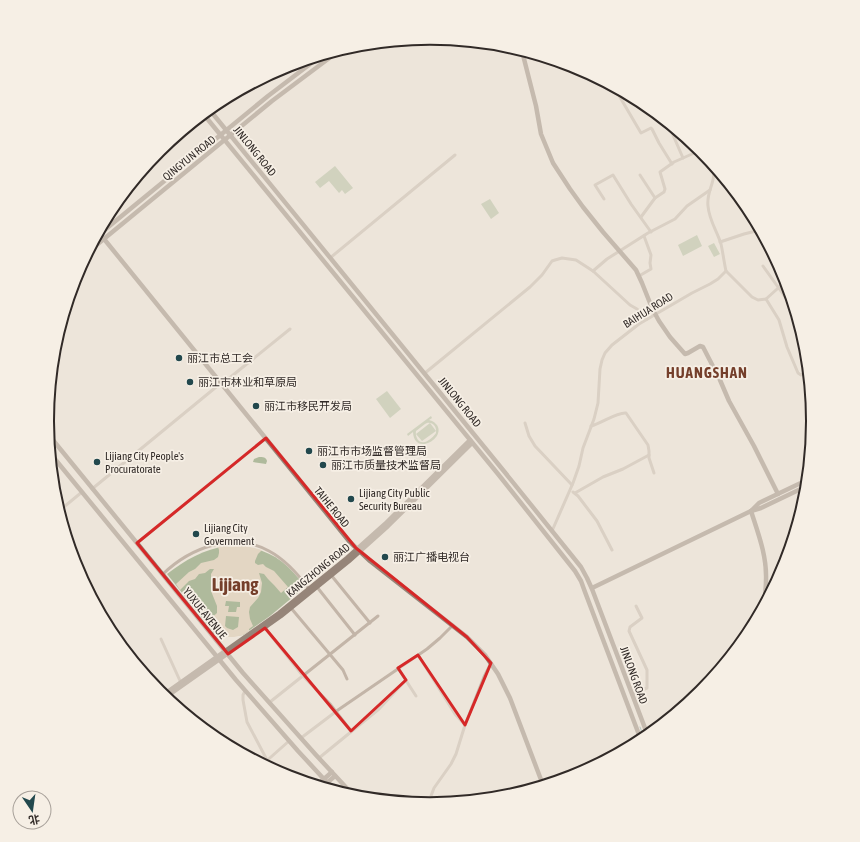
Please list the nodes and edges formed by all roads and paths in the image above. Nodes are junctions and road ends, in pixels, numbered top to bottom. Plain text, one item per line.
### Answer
1 (524, 57) edge
2 (327, 60) edge
3 (310, 65) edge
4 (619, 96) edge
5 (213, 114) edge
6 (207, 118) edge
7 (226, 131) junction
8 (673, 134) edge
9 (221, 135) junction
10 (230, 136) junction
11 (225, 140) junction
12 (694, 153) edge
13 (455, 155) dead end
14 (683, 158) junction
15 (672, 164) junction
16 (714, 174) edge
17 (640, 175) dead end
18 (711, 190) junction
19 (655, 198) junction
20 (604, 199) dead end
21 (641, 217) junction
22 (106, 229) edge
23 (755, 231) edge
24 (651, 232) junction
25 (644, 236) junction
26 (104, 239) junction
27 (720, 242) junction
28 (99, 243) edge
29 (620, 251) junction
30 (330, 258) junction
31 (763, 266) dead end
32 (726, 271) junction
33 (593, 272) junction
34 (639, 276) junction
35 (779, 288) junction
36 (785, 296) edge
37 (766, 299) junction
38 (655, 314) junction
39 (646, 319) junction
40 (290, 329) dead end
41 (425, 374) junction
42 (803, 374) edge
43 (221, 383) junction
44 (525, 423) dead end
45 (591, 426) junction
46 (266, 438) junction
47 (471, 442) junction
48 (55, 443) edge
49 (649, 454) junction
50 (56, 461) edge
51 (654, 473) dead end
52 (801, 483) edge
53 (572, 485) junction
54 (92, 489) junction
55 (800, 489) edge
56 (570, 491) junction
57 (82, 492) junction
58 (575, 493) junction
59 (778, 494) junction
60 (64, 507) edge
61 (751, 511) junction
62 (552, 530) junction
63 (137, 543) junction
64 (358, 550) junction
65 (612, 550) dead end
66 (162, 574) junction
67 (331, 575) junction
68 (317, 587) junction
69 (767, 587) edge
70 (592, 588) junction
71 (309, 589) junction
72 (636, 606) dead end
73 (291, 608) junction
74 (378, 616) dead end
75 (370, 623) junction
76 (453, 625) junction
77 (265, 628) junction
78 (355, 635) junction
79 (160, 639) dead end
80 (227, 653) junction
81 (330, 654) junction
82 (418, 655) junction
83 (218, 659) junction
84 (491, 663) junction
85 (398, 668) junction
86 (304, 676) junction
87 (347, 679) dead end
88 (406, 680) junction
89 (181, 683) junction
90 (169, 691) edge
91 (245, 691) junction
92 (171, 693) edge
93 (632, 694) junction
94 (416, 696) dead end
95 (270, 702) junction
96 (336, 711) junction
97 (465, 725) junction
98 (646, 729) edge
99 (351, 731) junction
100 (639, 734) edge
101 (301, 738) junction
102 (289, 741) junction
103 (319, 758) junction
104 (267, 760) joint
105 (334, 774) junction
106 (542, 780) edge
107 (325, 781) joint
108 (346, 787) edge
109 (431, 797) edge

1 - 29 main road
2 - 10 main road, QINGYUN ROAD
3 - 7 main road, QINGYUN ROAD
4 - 15 street
5 - 7 main road, JINLONG ROAD
6 - 9 main road, JINLONG ROAD
7 - 9 main road, QINGYUN ROAD
7 - 10 main road, JINLONG ROAD
8 - 14 street
9 - 11 main road, JINLONG ROAD
9 - 22 main road, QINGYUN ROAD
10 - 11 main road, QINGYUN ROAD
10 - 30 main road, JINLONG ROAD
11 - 26 main road, QINGYUN ROAD
11 - 47 main road, JINLONG ROAD
12 - 14 street
13 - 30 street
14 - 15 street
15 - 19 street
16 - 18 street
17 - 19 street
18 - 24 street
18 - 27 street
19 - 21 street
20 - 21 street
21 - 24 street
23 - 27 street
24 - 25 street
25 - 29 street
25 - 34 street
26 - 28 main road, QINGYUN ROAD
26 - 43 main road, TAIHE ROAD
27 - 32 street
29 - 33 street
29 - 34 main road
30 - 41 main road, JINLONG ROAD
31 - 35 street
32 - 37 street
32 - 38 street, BAIHUA ROAD
33 - 39 street
33 - 41 street
34 - 38 main road
35 - 36 street
35 - 37 street
37 - 42 street
38 - 39 street, BAIHUA ROAD
38 - 59 main road
39 - 45 street, BAIHUA ROAD
40 - 43 street
41 - 62 main road, JINLONG ROAD
43 - 46 main road, TAIHE ROAD
43 - 54 street
44 - 53 street
45 - 49 street
45 - 53 street, BAIHUA ROAD
46 - 63 street
46 - 64 main road, TAIHE ROAD
47 - 64 main road, KANGZHONG ROAD
47 - 100 main road, JINLONG ROAD
48 - 54 main road, YUXUE AVENUE
49 - 51 street
49 - 58 street
50 - 57 main road, YUXUE AVENUE
52 - 59 main road
53 - 56 street, BAIHUA ROAD
54 - 63 main road, YUXUE AVENUE
55 - 61 main road
56 - 58 street
56 - 62 street, BAIHUA ROAD
57 - 60 street
57 - 83 main road, YUXUE AVENUE
58 - 65 street
59 - 61 main road
61 - 69 main road
61 - 70 main road
62 - 70 main road, JINLONG ROAD
63 - 66 main road, YUXUE AVENUE
64 - 67 main road, KANGZHONG ROAD
64 - 71 main road, KANGZHONG ROAD
64 - 76 main road, TAIHE ROAD
66 - 71 street
66 - 80 main road, YUXUE AVENUE
67 - 68 main road, KANGZHONG ROAD
67 - 75 street
68 - 73 main road, KANGZHONG ROAD
68 - 78 street
70 - 93 main road, JINLONG ROAD
71 - 80 main road, KANGZHONG ROAD
72 - 93 street
73 - 77 main road, KANGZHONG ROAD
73 - 81 street
74 - 75 street
75 - 78 street
76 - 82 street
76 - 84 main road, TAIHE ROAD
77 - 80 main road, KANGZHONG ROAD
77 - 86 street
78 - 81 street
79 - 89 street
80 - 83 main road, KANGZHONG ROAD
80 - 95 main road, YUXUE AVENUE
81 - 86 street
81 - 87 street
82 - 85 street
82 - 97 street
83 - 89 main road, KANGZHONG ROAD
83 - 91 main road, YUXUE AVENUE
83 - 92 main road, KANGZHONG ROAD
84 - 97 street
84 - 106 main road, TAIHE ROAD
85 - 88 street
85 - 96 street
86 - 95 street
86 - 96 street
88 - 94 street
88 - 99 street
89 - 90 main road, KANGZHONG ROAD
91 - 102 main road, YUXUE AVENUE
91 - 104 street
93 - 98 main road, JINLONG ROAD
95 - 101 main road, YUXUE AVENUE
96 - 99 street
96 - 101 street
97 - 109 street
99 - 103 street
101 - 103 main road, YUXUE AVENUE
102 - 104 street
102 - 107 main road, YUXUE AVENUE
103 - 105 main road, YUXUE AVENUE
105 - 107 main road
105 - 108 main road, YUXUE AVENUE

